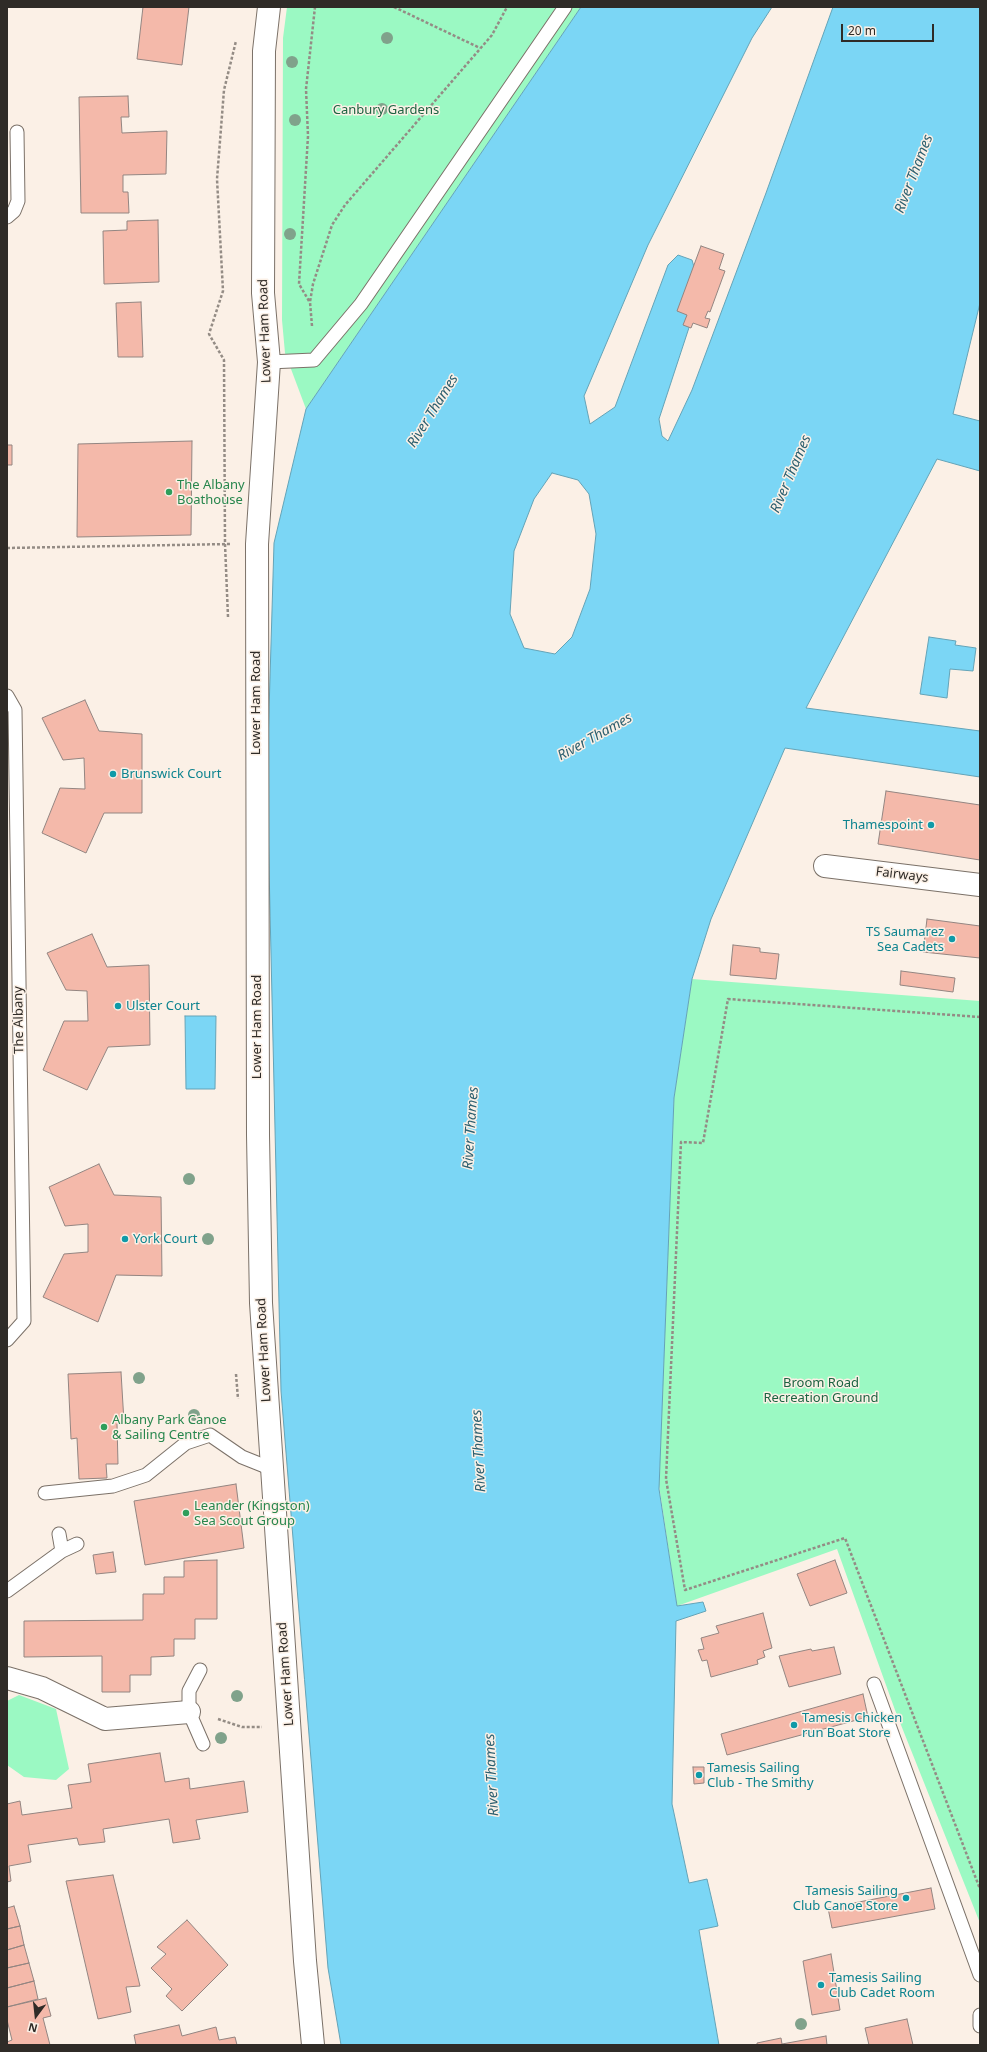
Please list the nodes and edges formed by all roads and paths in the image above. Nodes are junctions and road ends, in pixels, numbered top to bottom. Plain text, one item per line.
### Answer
1 (269, 7) edge
2 (315, 7) edge
3 (394, 7) edge
4 (507, 7) edge
5 (565, 7) edge
6 (236, 37) dead end
7 (480, 48) junction
8 (17, 132) dead end
9 (7, 217) edge
10 (269, 362) junction
11 (7, 548) edge
12 (7, 696) edge
13 (825, 866) dead end
14 (980, 885) edge
15 (980, 1017) edge
16 (7, 1340) edge
17 (272, 1469) junction
18 (45, 1493) dead end
19 (59, 1534) dead end
20 (77, 1544) dead end
21 (62, 1551) junction
22 (7, 1591) edge
23 (200, 1670) dead end
24 (7, 1678) edge
25 (874, 1684) dead end
26 (189, 1712) junction
27 (267, 1727) dead end
28 (203, 1744) dead end
29 (980, 1889) edge
30 (980, 1975) edge
31 (980, 2015) edge
32 (980, 2026) edge
33 (313, 2045) edge

1 - 10 street, Lower Ham Road
2 - 7 path
3 - 7 path
4 - 7 path
5 - 10 lane
6 - 11 path
8 - 9 lane
10 - 17 street, Lower Ham Road
12 - 16 lane, The Albany
13 - 14 street, Fairways
15 - 29 path
17 - 18 lane
17 - 33 street, Lower Ham Road
19 - 21 lane
20 - 21 lane
21 - 22 lane
23 - 26 lane
24 - 26 street
25 - 30 lane
26 - 27 path
26 - 28 lane
31 - 32 lane

